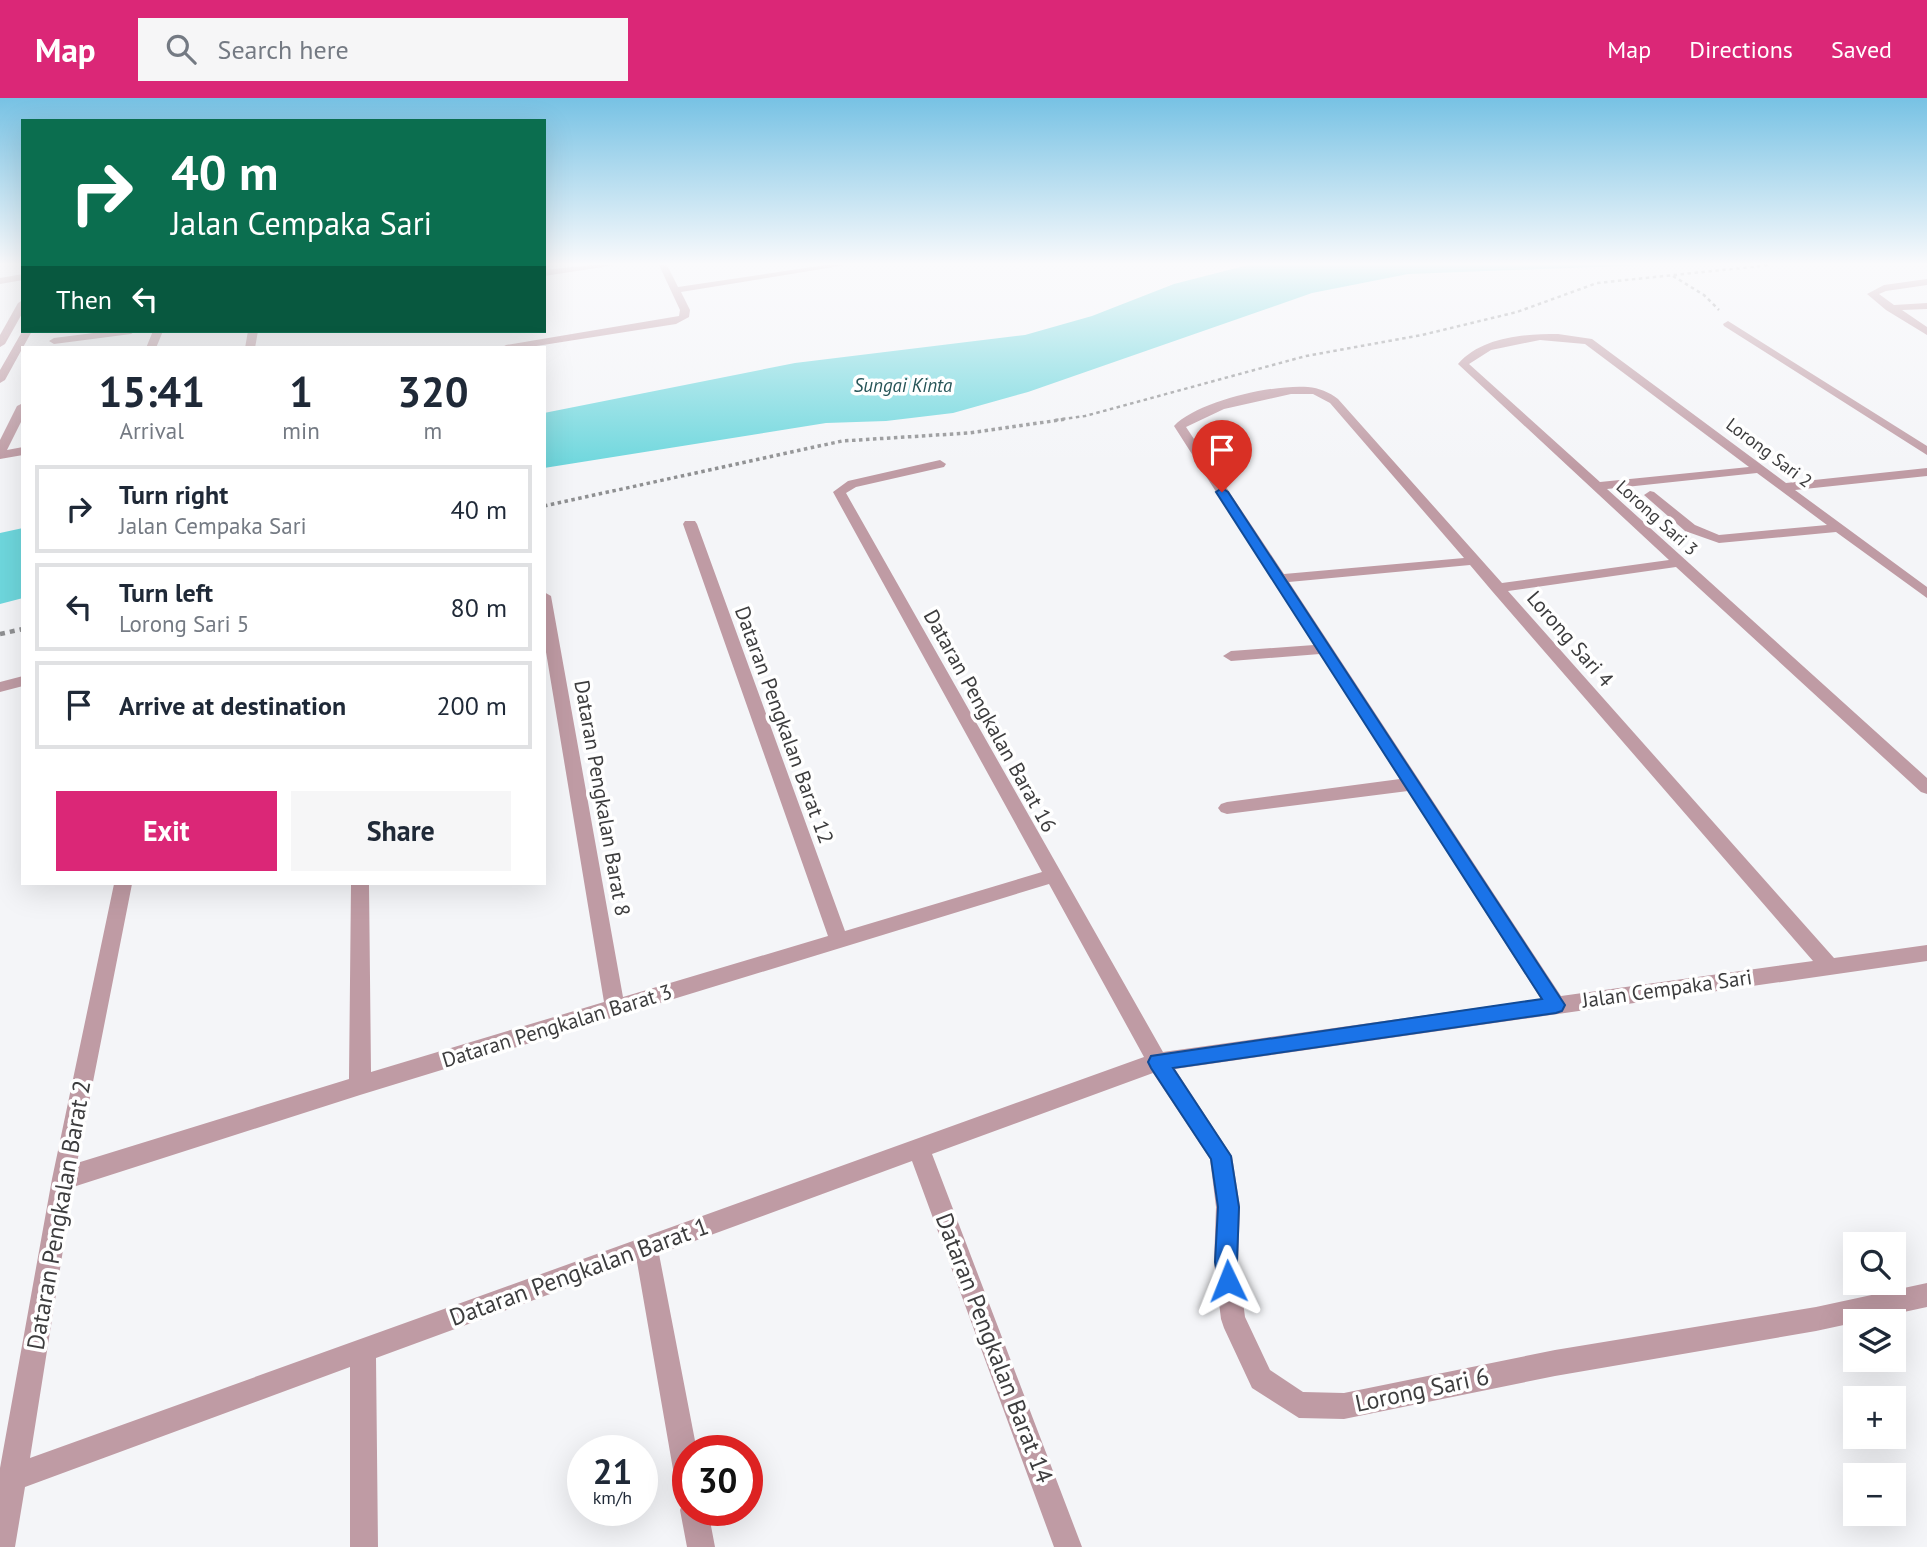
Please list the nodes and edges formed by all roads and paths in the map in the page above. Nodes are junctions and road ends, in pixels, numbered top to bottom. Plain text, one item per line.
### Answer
1 (26, 333) edge
2 (120, 333) edge
3 (603, 333) edge
4 (1432, 333) edge
5 (1742, 333) edge
6 (1588, 341) joint
7 (53, 345) edge
8 (519, 346) edge
9 (4, 367) edge
10 (0, 380) edge
11 (21, 410) edge
12 (21, 451) edge
13 (1927, 451) edge
14 (0, 454) edge
15 (940, 464) dead end
16 (1762, 469) junction
17 (1927, 472) edge
18 (1596, 486) junction
19 (1785, 487) junction
20 (1650, 495) dead end
21 (546, 506) edge
22 (690, 524) dead end
23 (1839, 528) junction
24 (1474, 561) junction
25 (1680, 562) junction
26 (1278, 579) junction
27 (1497, 588) junction
28 (1927, 594) edge
29 (546, 608) edge
30 (21, 629) edge
31 (0, 634) edge
32 (1324, 649) junction
33 (1231, 656) dead end
34 (21, 682) edge
35 (0, 687) edge
36 (1412, 784) junction
37 (1927, 788) edge
38 (1227, 808) dead end
39 (1052, 876) junction
40 (123, 885) edge
41 (360, 885) edge
42 (839, 940) junction
43 (1927, 953) edge
44 (1829, 966) junction
45 (1556, 1005) junction
46 (615, 1008) junction
47 (1158, 1062) junction
48 (360, 1086) junction
49 (919, 1149) junction
50 (63, 1179) junction
51 (646, 1248) junction
52 (1927, 1295) edge
53 (363, 1350) junction
54 (681, 1435) edge
55 (7, 1479) edge
56 (697, 1526) edge
57 (1, 1547) edge
58 (364, 1547) edge
59 (701, 1547) edge
60 (1068, 1547) edge

1 - 9 street
2 - 7 street
3 - 8 street
4 - 21 path
5 - 13 street
6 - 16 street, Lorong Sari 2
6 - 18 street, Lorong Sari 3
9 - 10 street
11 - 14 street
12 - 14 street
15 - 39 street, Dataran Pengkalan Barat 16
16 - 18 street
16 - 19 street, Lorong Sari 2
17 - 19 street
18 - 25 street, Lorong Sari 3
19 - 23 street, Lorong Sari 2
20 - 23 street
22 - 42 street, Dataran Pengkalan Barat 12
23 - 28 street, Lorong Sari 2
24 - 26 street
24 - 26 street, Lorong Sari 4
24 - 27 street, Lorong Sari 4
25 - 27 street
25 - 37 street, Lorong Sari 3
26 - 32 street
27 - 44 street, Lorong Sari 4
29 - 46 street, Dataran Pengkalan Barat 8
30 - 31 path
32 - 33 street
32 - 36 street
34 - 35 street
36 - 38 street
36 - 45 street
39 - 42 street, Dataran Pengkalan Barat 3
39 - 47 street, Dataran Pengkalan Barat 16
40 - 50 street, Dataran Pengkalan Barat 2
41 - 48 street
42 - 46 street, Dataran Pengkalan Barat 3
43 - 44 street, Jalan Cempaka Sari
44 - 45 street, Jalan Cempaka Sari
45 - 47 street, Jalan Cempaka Sari
46 - 48 street, Dataran Pengkalan Barat 3
47 - 49 street, Dataran Pengkalan Barat 1
47 - 52 street, Lorong Sari 6
48 - 50 street, Dataran Pengkalan Barat 3
49 - 51 street, Dataran Pengkalan Barat 1
49 - 60 street, Dataran Pengkalan Barat 14
50 - 55 street, Dataran Pengkalan Barat 2
51 - 53 street, Dataran Pengkalan Barat 1
51 - 54 street
53 - 55 street, Dataran Pengkalan Barat 1
53 - 58 street
55 - 57 street, Dataran Pengkalan Barat 2
56 - 59 street

